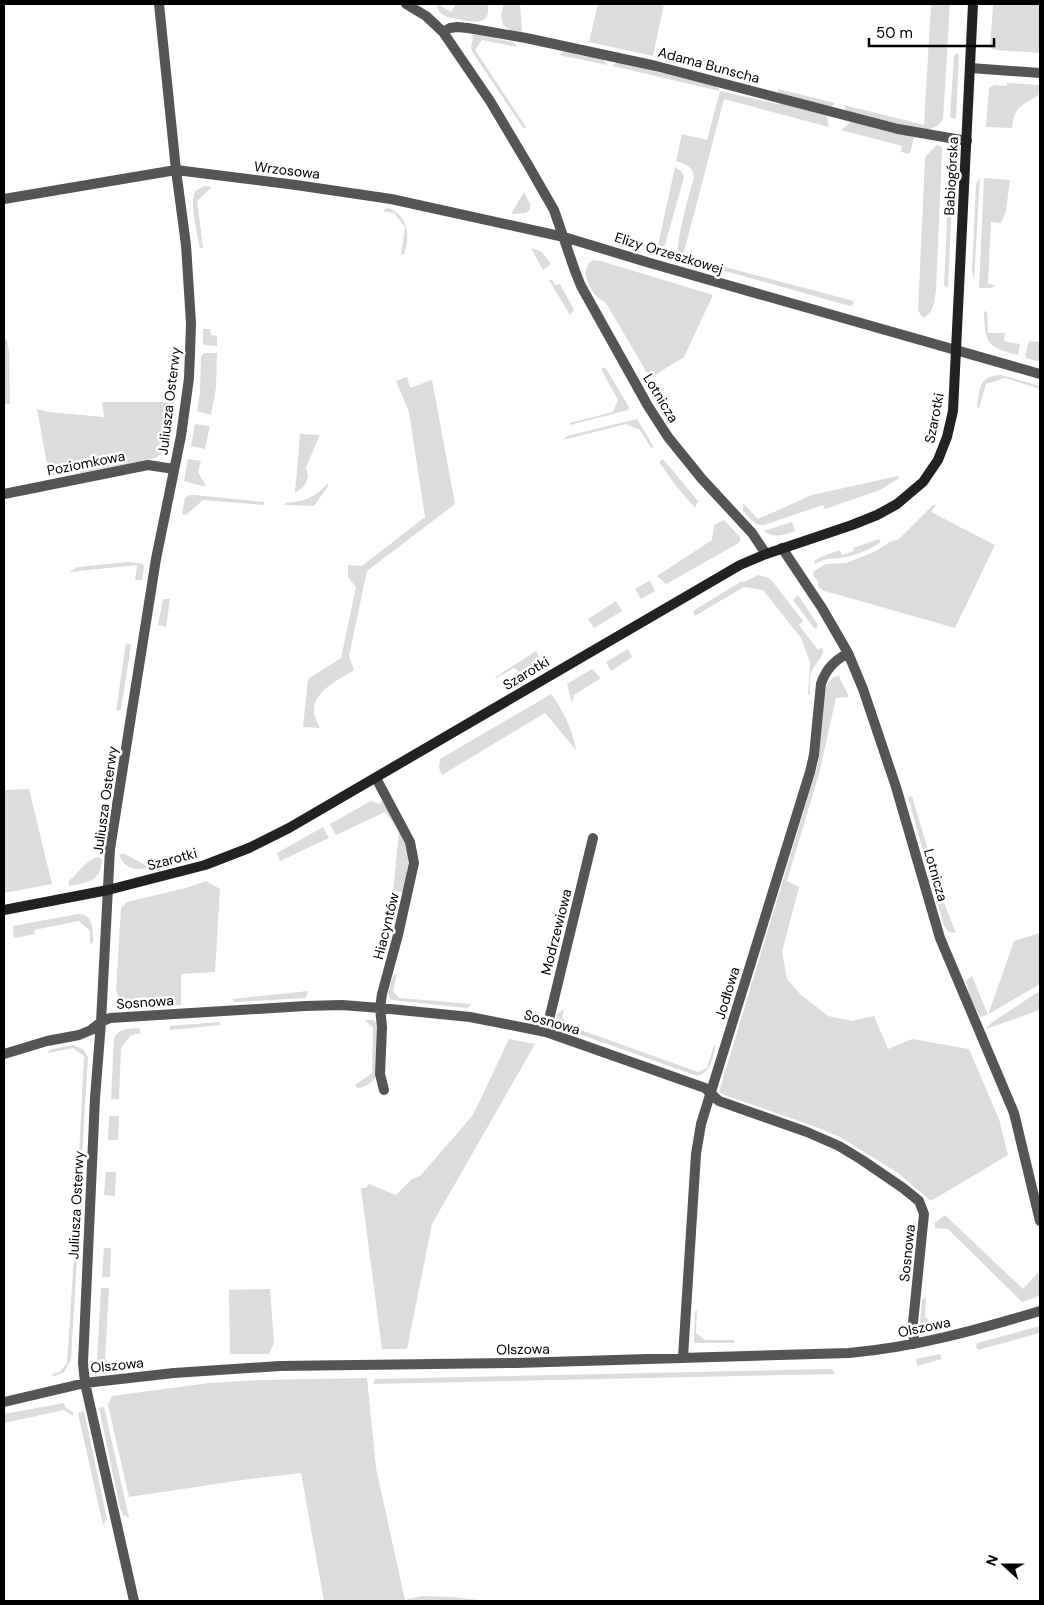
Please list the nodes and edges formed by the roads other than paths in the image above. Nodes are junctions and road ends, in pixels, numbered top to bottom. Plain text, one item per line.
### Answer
1 (159, 4) edge
2 (406, 4) edge
3 (973, 4) edge
4 (443, 32) junction
5 (970, 68) junction
6 (1040, 73) edge
7 (966, 141) junction
8 (176, 170) junction
9 (4, 199) edge
10 (564, 237) junction
11 (956, 350) junction
12 (1040, 374) edge
13 (174, 469) junction
14 (4, 494) edge
15 (782, 548) junction
16 (766, 554) junction
17 (848, 653) junction
18 (376, 778) junction
19 (593, 838) dead end
20 (108, 890) junction
21 (4, 910) edge
22 (380, 1008) junction
23 (101, 1022) junction
24 (546, 1032) junction
25 (4, 1054) edge
26 (384, 1090) dead end
27 (710, 1093) junction
28 (1040, 1221) edge
29 (1040, 1311) edge
30 (914, 1344) junction
31 (683, 1358) junction
32 (85, 1383) junction
33 (4, 1402) edge
34 (134, 1601) edge

1 - 8 street, Juliusza Osterwy
2 - 4 street
3 - 5 street, Babiogórska
4 - 7 street, Adama Bunscha
4 - 10 street
5 - 6 street
5 - 7 street, Babiogórska
7 - 11 street, Babiogórska
8 - 9 street, Wrzosowa
8 - 10 street, Wrzosowa
8 - 13 street, Juliusza Osterwy
10 - 11 street, Elizy Orzeszkowej
10 - 16 street, Lotnicza
11 - 12 street, Elizy Orzeszkowej
11 - 15 street, Szarotki
13 - 14 street, Poziomkowa
13 - 20 street, Juliusza Osterwy
15 - 16 street, Szarotki
15 - 17 street, Lotnicza
16 - 18 street, Szarotki
17 - 27 street, Jodłowa
17 - 28 street, Lotnicza
18 - 20 street, Szarotki
18 - 22 street, Hiacyntów
19 - 24 street, Modrzewiowa
20 - 21 street, Szarotki
20 - 23 street, Juliusza Osterwy
22 - 23 street, Sosnowa
22 - 24 street, Sosnowa
22 - 26 street, Hiacyntów
23 - 25 street, Sosnowa
23 - 32 street, Juliusza Osterwy
24 - 27 street, Sosnowa
27 - 30 street, Sosnowa
27 - 31 street, Jodłowa
29 - 30 street, Olszowa
30 - 31 street, Olszowa
31 - 32 street, Olszowa
32 - 33 street, Olszowa
32 - 34 street, Juliusza Osterwy

